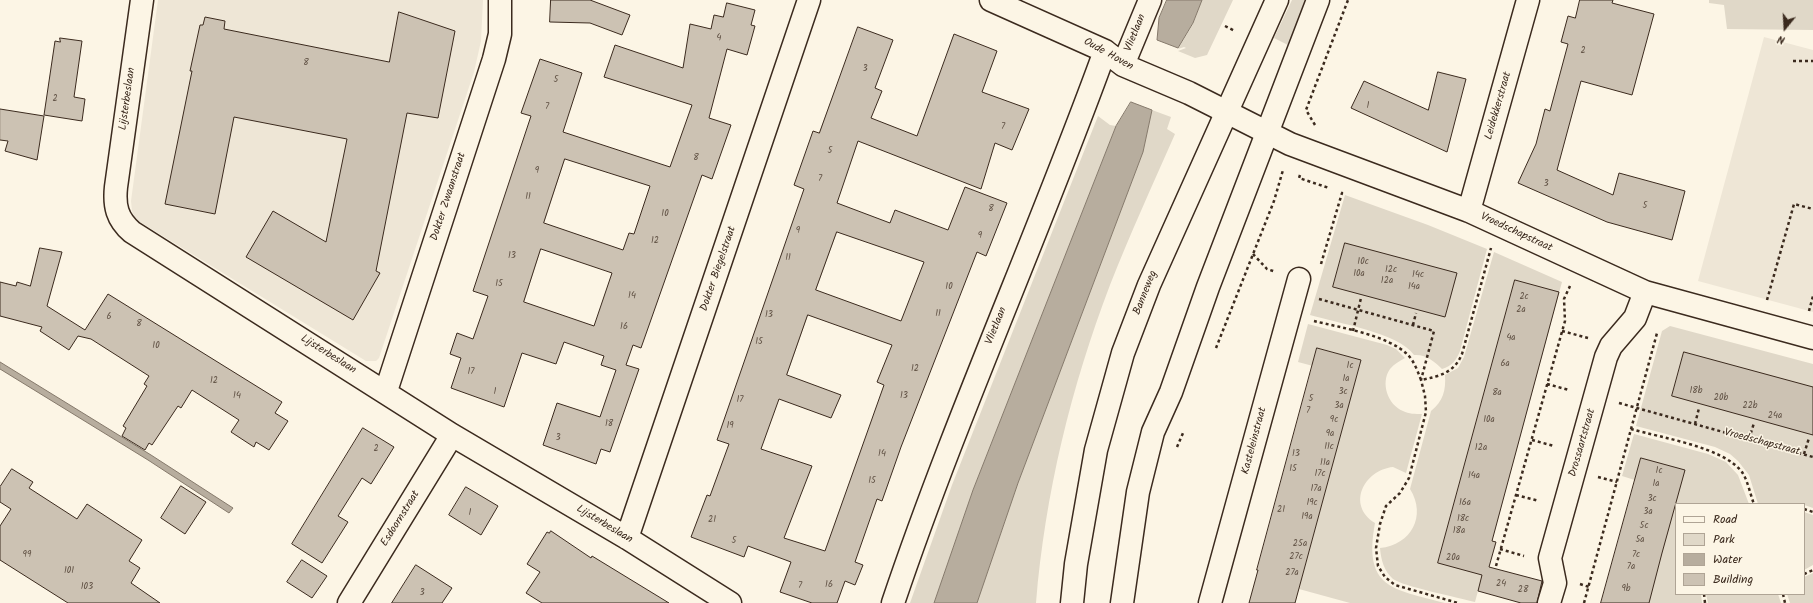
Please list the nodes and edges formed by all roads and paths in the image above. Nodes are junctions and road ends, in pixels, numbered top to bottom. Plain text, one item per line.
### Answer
1 (142, 0) edge
2 (500, 0) edge
3 (809, 0) edge
4 (991, 0) edge
5 (1150, 0) edge
6 (1277, 0) edge
7 (1318, 0) edge
8 (1528, 0) edge
9 (1105, 51) junction
10 (1793, 61) dead end
11 (1813, 61) edge
12 (1123, 65) junction
13 (1226, 111) junction
14 (1266, 132) junction
15 (1290, 144) junction
16 (1813, 209) edge
17 (1469, 211) junction
18 (1498, 225) junction
19 (1580, 262) junction
20 (1299, 279) dead end
21 (1645, 292) junction
22 (1316, 298) dead end
23 (1361, 298) dead end
24 (1667, 298) junction
25 (1358, 310) junction
26 (1416, 313) dead end
27 (1289, 314) junction
28 (1760, 324) junction
29 (1413, 325) junction
30 (1353, 331) junction
31 (1813, 338) edge
32 (1216, 349) dead end
33 (1421, 380) junction
34 (386, 391) junction
35 (1699, 408) dead end
36 (1666, 416) dead end
37 (1754, 423) dead end
38 (1695, 424) junction
39 (1631, 429) junction
40 (1184, 430) dead end
41 (452, 435) junction
42 (1809, 438) dead end
43 (1749, 439) junction
44 (1176, 452) dead end
45 (1804, 454) junction
46 (1813, 457) edge
47 (1754, 503) edge
48 (627, 538) junction
49 (1496, 566) dead end
50 (349, 603) edge
51 (730, 603) edge
52 (893, 603) edge
53 (1072, 603) edge
54 (1122, 603) edge
55 (1210, 603) edge
56 (1458, 603) edge
57 (1549, 603) edge
58 (1584, 603) edge

1 - 34 street, Lijsterbeslaan
2 - 34 street, Dokter Zwaanstraat
3 - 48 street, Dokter Biegelstraat
4 - 9 street, Oude Hoven
5 - 12 street, Vlietlaan
6 - 13 street, Banneweg
7 - 14 street
8 - 17 street, Leidekkerstraat
9 - 12 street, Oude Hoven
9 - 52 street, Vlietlaan
10 - 11 path
12 - 13 street, Oude Hoven
13 - 14 street, Vroedschapstraat
13 - 53 street, Banneweg
14 - 15 street, Vroedschapstraat
14 - 54 street
15 - 17 street, Vroedschapstraat
15 - 32 path
16 - 28 path
17 - 18 street, Vroedschapstraat
18 - 19 street, Vroedschapstraat
18 - 33 path
19 - 21 street, Vroedschapstraat
19 - 49 path
20 - 27 street, Kasteleinstraat
21 - 24 street, Vroedschapstraat
21 - 57 street, Drossaartstraat
22 - 25 path
23 - 25 path
24 - 28 street, Vroedschapstraat
24 - 39 path
25 - 29 path
25 - 30 path
26 - 29 path
27 - 30 path
27 - 55 street, Kasteleinstraat
28 - 31 street, Vroedschapstraat
29 - 33 path
30 - 33 path
33 - 56 path
34 - 41 street, Lijsterbeslaan
35 - 38 path
36 - 38 path, Vroedschapstraat
37 - 43 path
38 - 43 path, Vroedschapstraat
39 - 47 path
39 - 58 path
40 - 44 path
41 - 48 street, Lijsterbeslaan
41 - 50 street, Esdoornstraat
42 - 45 path
43 - 45 path, Vroedschapstraat
45 - 46 path, Vroedschapstraat
48 - 51 street, Lijsterbeslaan

